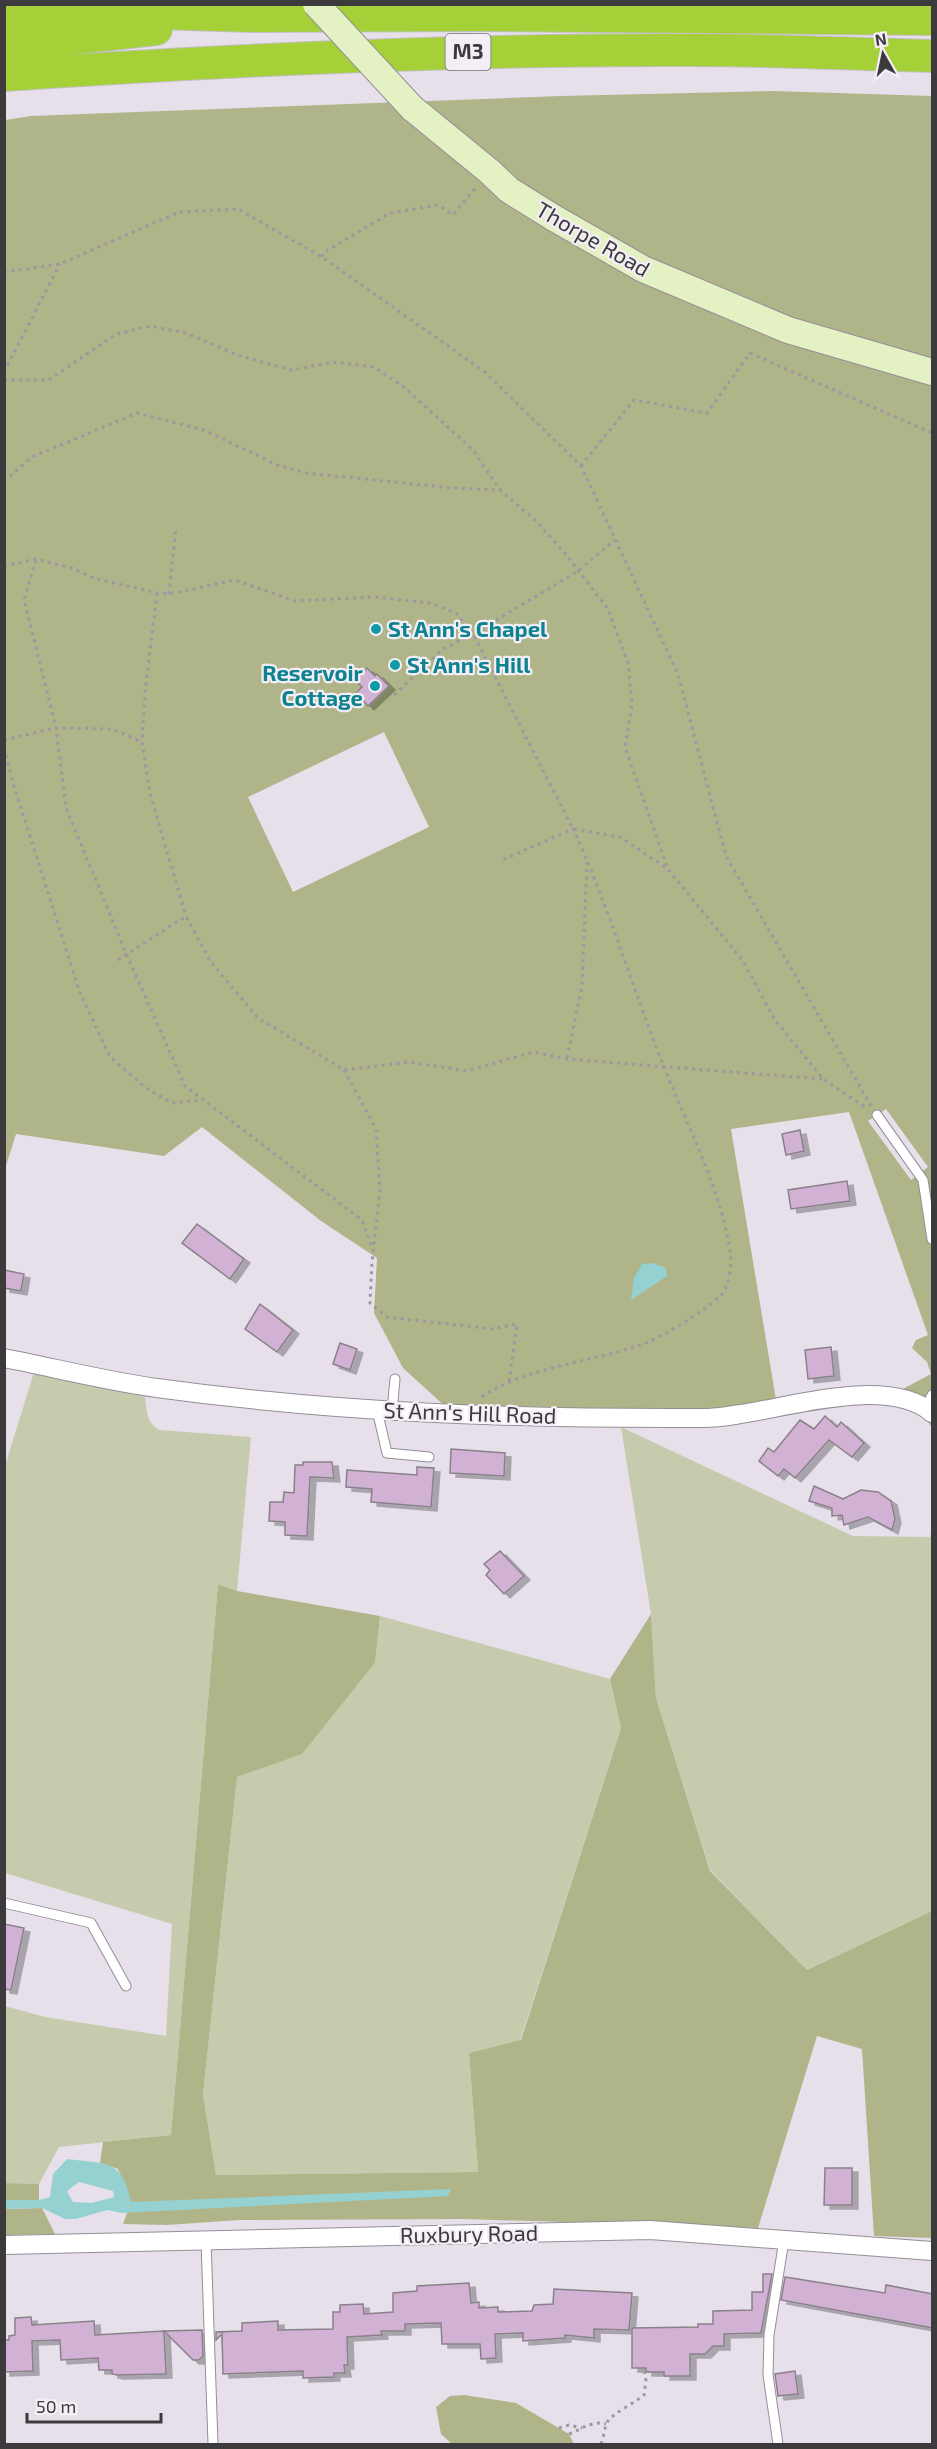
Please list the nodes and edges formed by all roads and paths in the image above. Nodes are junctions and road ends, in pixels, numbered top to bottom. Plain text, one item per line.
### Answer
1 (316, 4) edge
2 (252, 16) junction
3 (4, 17) edge
4 (922, 19) edge
5 (4, 46) edge
6 (933, 56) edge
7 (4, 75) edge
8 (489, 171) junction
9 (321, 257) junction
10 (60, 264) junction
11 (4, 272) edge
12 (4, 372) edge
13 (933, 372) edge
14 (4, 380) edge
15 (933, 432) edge
16 (581, 466) junction
17 (4, 481) edge
18 (500, 490) junction
19 (176, 528) dead end
20 (616, 540) junction
21 (36, 559) junction
22 (4, 566) edge
23 (578, 571) junction
24 (157, 594) junction
25 (169, 594) junction
26 (473, 634) junction
27 (394, 695) dead end
28 (56, 728) junction
29 (4, 740) edge
30 (142, 742) junction
31 (4, 748) edge
32 (573, 829) junction
33 (587, 860) junction
34 (500, 861) dead end
35 (668, 869) junction
36 (186, 916) junction
37 (126, 953) junction
38 (118, 960) dead end
39 (567, 1059) junction
40 (663, 1066) junction
41 (344, 1070) junction
42 (823, 1079) junction
43 (201, 1100) junction
44 (876, 1115) junction
45 (933, 1239) edge
46 (373, 1250) junction
47 (4, 1358) edge
48 (395, 1379) dead end
49 (509, 1383) junction
50 (930, 1405) edge
51 (384, 1411) junction
52 (460, 1415) junction
53 (429, 1457) dead end
54 (4, 1903) edge
55 (126, 1986) dead end
56 (206, 2240) junction
57 (784, 2240) junction
58 (4, 2245) edge
59 (933, 2251) edge
60 (644, 2368) dead end
61 (606, 2424) junction
62 (559, 2428) dead end
63 (582, 2428) junction
64 (569, 2434) dead end
65 (213, 2445) edge
66 (601, 2445) edge
67 (778, 2445) edge

1 - 8 main road, Thorpe Road, bridge
2 - 3 highway
2 - 4 highway, M3
2 - 5 highway, M3
6 - 7 highway, M3
8 - 9 path
8 - 13 main road, Thorpe Road
9 - 10 path
9 - 16 path
10 - 11 path
10 - 12 path
14 - 18 path
15 - 16 path
16 - 20 path
17 - 18 path
18 - 23 path
19 - 25 path
20 - 23 path
20 - 44 path
21 - 22 path
21 - 24 path
21 - 28 path
23 - 26 path
23 - 35 path
24 - 25 path
24 - 30 path
25 - 26 path
26 - 27 path
26 - 32 path
28 - 29 path
28 - 30 path
28 - 37 path
30 - 36 path
31 - 43 path
32 - 33 path
32 - 34 path
32 - 35 path
33 - 39 path
33 - 40 path
35 - 42 path
36 - 37 path
36 - 41 path
37 - 38 path
37 - 43 path
39 - 40 path
39 - 41 path
40 - 42 path
40 - 49 path
41 - 46 path
42 - 44 path
43 - 46 path
44 - 45 lane
46 - 49 path
47 - 51 street, St Ann's Hill Road
48 - 51 lane
49 - 52 path
50 - 52 street, St Ann's Hill Road
51 - 52 street, St Ann's Hill Road
51 - 53 lane
54 - 55 lane
56 - 57 street, Ruxbury Road
56 - 58 street, Ruxbury Road
56 - 65 lane
57 - 59 street, Ruxbury Road
57 - 67 lane
60 - 61 path
61 - 63 path
61 - 66 path
62 - 63 path
63 - 64 path

